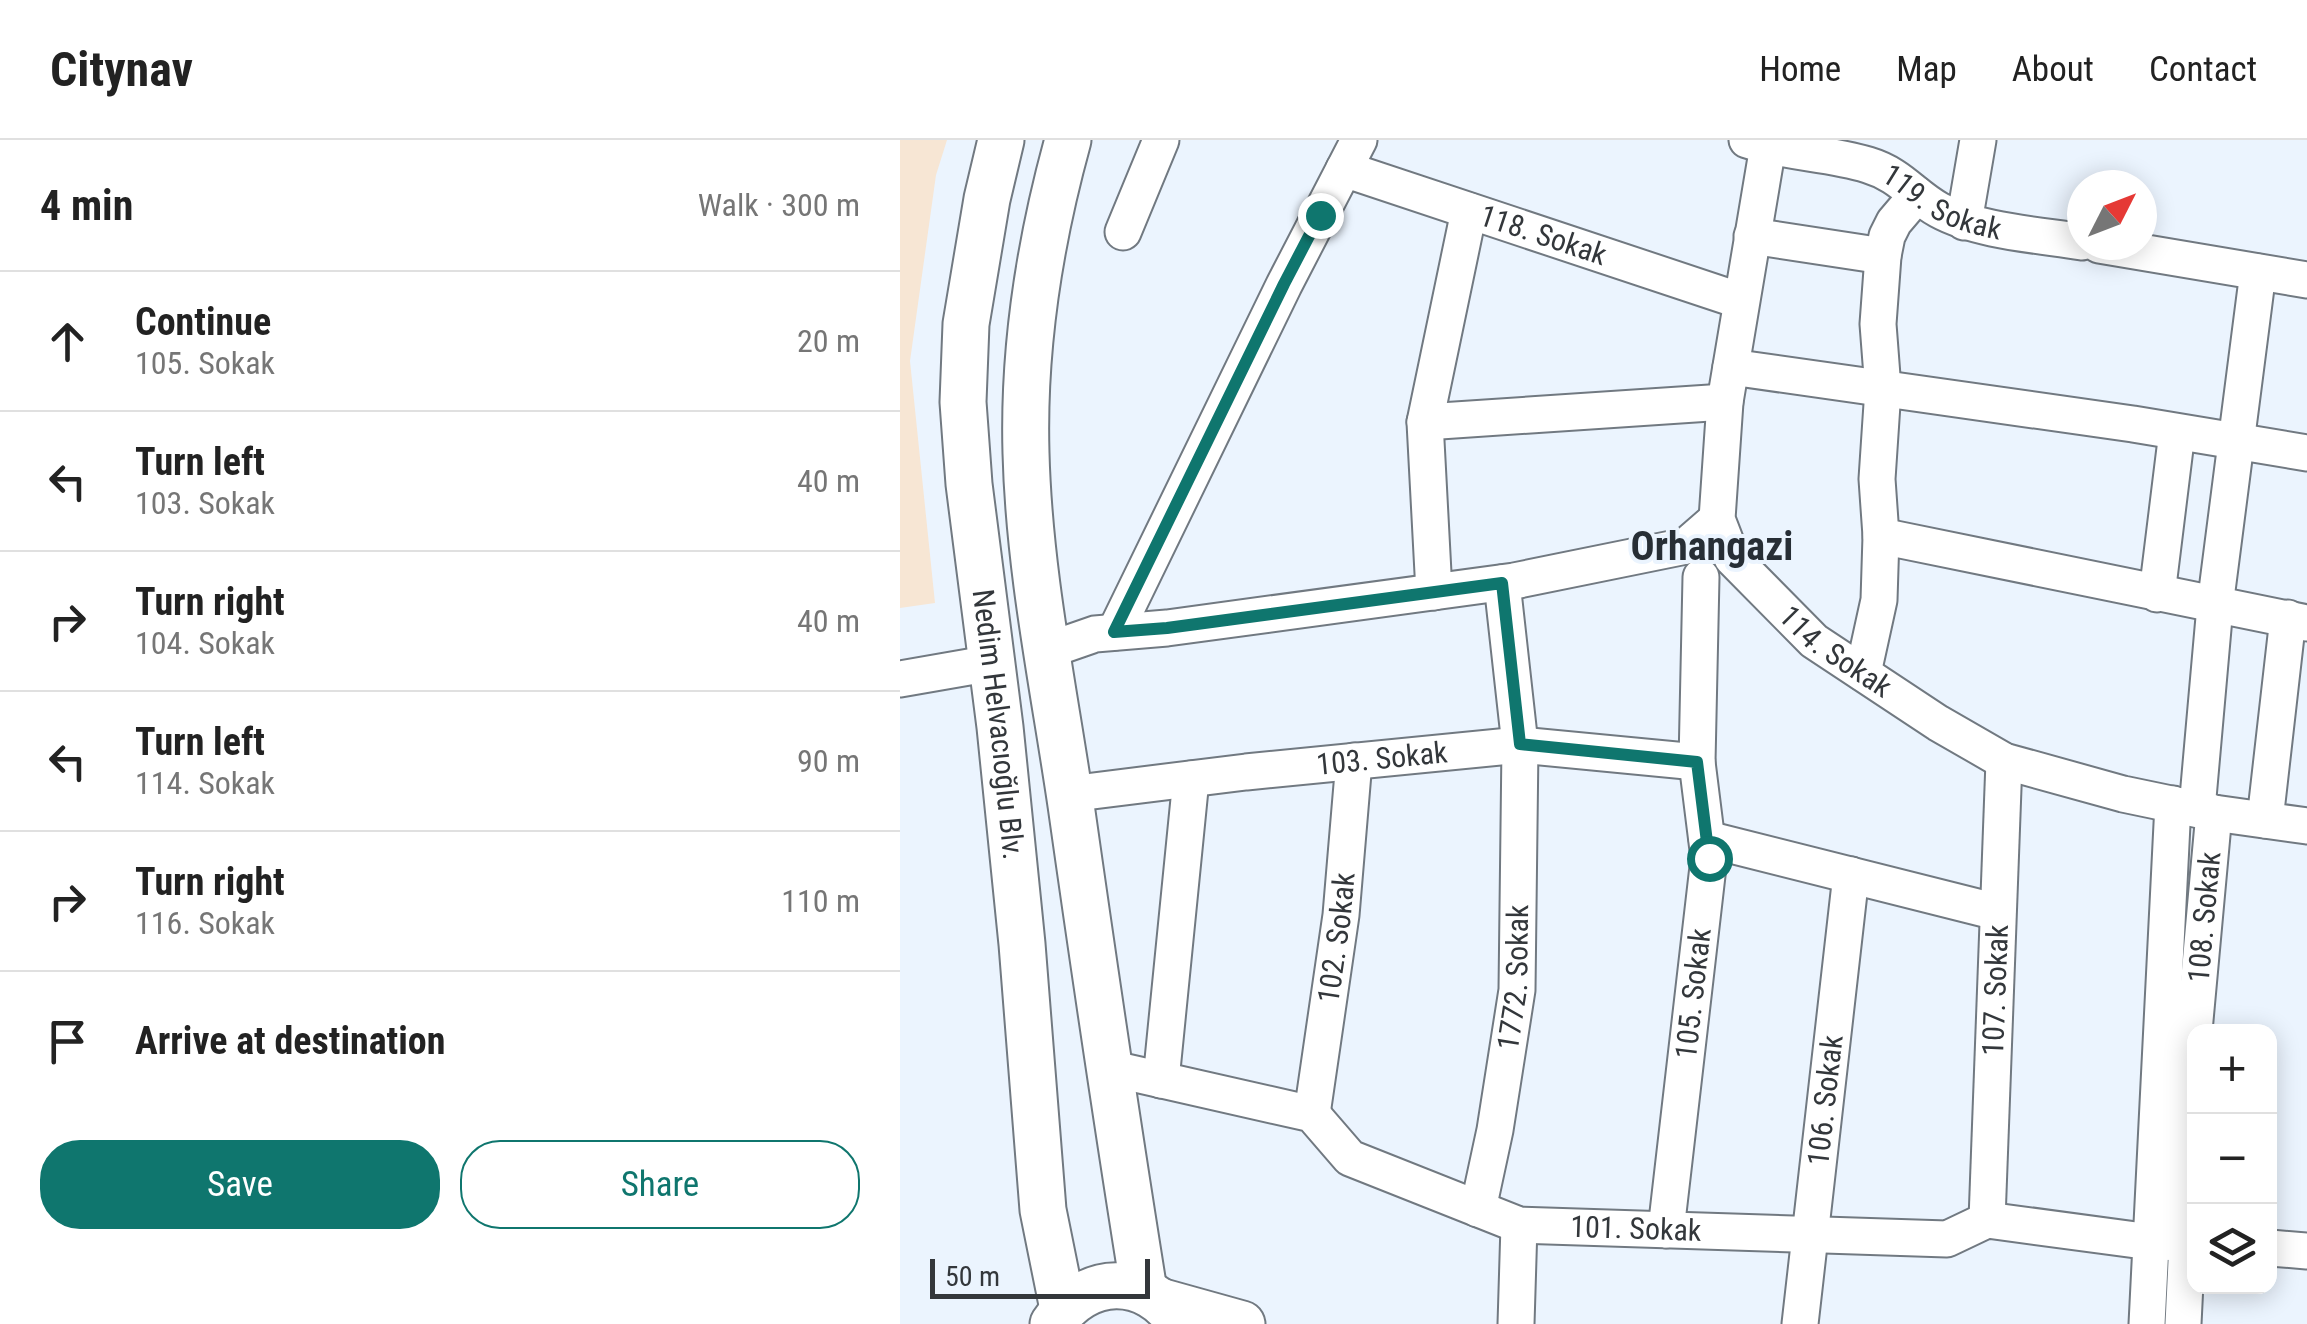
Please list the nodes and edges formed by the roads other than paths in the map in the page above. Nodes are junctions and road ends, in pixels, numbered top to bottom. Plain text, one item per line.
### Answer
1 (1001, 140) edge
2 (1068, 140) edge
3 (1162, 140) edge
4 (1978, 140) edge
5 (1760, 142) edge
6 (1347, 150) edge
7 (1918, 195) junction
8 (1469, 211) junction
9 (1964, 222) junction
10 (1123, 232) dead end
11 (1752, 236) junction
12 (2067, 239) edge
13 (2157, 255) edge
14 (1883, 256) junction
15 (2258, 272) junction
16 (2307, 280) edge
17 (1741, 300) junction
18 (1731, 367) junction
19 (1883, 388) junction
20 (1725, 402) junction
21 (1425, 422) junction
22 (2177, 432) junction
23 (2235, 441) junction
24 (2307, 453) edge
25 (1717, 520) junction
26 (1881, 536) junction
27 (1732, 558) junction
28 (1694, 562) junction
29 (1502, 583) junction
30 (1434, 592) junction
31 (2157, 594) junction
32 (2215, 606) junction
33 (2298, 621) edge
34 (1114, 632) junction
35 (1046, 650) junction
36 (992, 662) junction
37 (1863, 673) junction
38 (900, 679) edge
39 (1520, 744) junction
40 (2004, 760) junction
41 (1354, 761) junction
42 (1697, 762) junction
43 (1191, 779) junction
44 (1070, 794) junction
45 (2195, 809) junction
46 (2265, 820) junction
47 (2307, 826) edge
48 (1707, 839) junction
49 (1852, 875) junction
50 (1997, 912) junction
51 (1109, 1068) junction
52 (1161, 1080) junction
53 (1312, 1114) junction
54 (2187, 1207) edge
55 (1478, 1209) junction
56 (1987, 1220) junction
57 (1519, 1224) junction
58 (1666, 1230) junction
59 (1808, 1235) junction
60 (2151, 1242) junction
61 (2187, 1243) edge
62 (2277, 1249) edge
63 (2307, 1251) edge
64 (2187, 1289) edge
65 (1162, 1306) edge
66 (1058, 1316) edge
67 (1242, 1324) edge
68 (1516, 1324) edge
69 (1800, 1324) edge
70 (2147, 1324) edge
71 (2184, 1324) edge

1 - 36 main road, Nedim Helvacıoğlu Blv.
2 - 35 main road, Nedim Helvacıoğlu Blv.
3 - 10 street
4 - 9 street
5 - 7 street, 119. Sokak
5 - 11 street
6 - 8 street, 118. Sokak
6 - 34 street
7 - 9 street, 119. Sokak
7 - 14 street
8 - 17 street, 118. Sokak
8 - 21 street
9 - 12 street, 119. Sokak
11 - 14 street
11 - 17 street
13 - 15 street
14 - 19 street
15 - 16 street
15 - 23 street
17 - 18 street
18 - 19 street
18 - 20 street
19 - 22 street
19 - 26 street
20 - 21 street
20 - 25 street
21 - 30 street
22 - 23 street
22 - 31 street
23 - 24 street
23 - 32 street
25 - 27 street, 114. Sokak
25 - 28 street
26 - 31 street
26 - 37 street
27 - 28 street
27 - 37 street, 114. Sokak
28 - 29 street
28 - 42 street, 105. Sokak
29 - 30 street
29 - 39 street, 1772. Sokak
30 - 34 street
31 - 32 street
32 - 33 street
32 - 45 street
33 - 46 street
34 - 35 street
35 - 44 main road, Nedim Helvacıoğlu Blv.
36 - 38 street
36 - 66 main road, Nedim Helvacıoğlu Blv.
37 - 40 street, 114. Sokak
39 - 41 street, 103. Sokak
39 - 42 street, 103. Sokak
39 - 55 street, 1772. Sokak
40 - 45 street, 114. Sokak
40 - 50 street, 107. Sokak
41 - 43 street, 103. Sokak
41 - 53 street, 102. Sokak
42 - 48 street, 105. Sokak
43 - 44 street, 103. Sokak
43 - 52 street
44 - 51 main road, Nedim Helvacıoğlu Blv.
45 - 46 street, 114. Sokak
45 - 54 street, 108. Sokak
45 - 60 street
46 - 47 street, 114. Sokak
48 - 49 street
48 - 58 street, 105. Sokak
49 - 50 street
49 - 59 street, 106. Sokak
50 - 56 street, 107. Sokak
51 - 52 street
51 - 65 main road, Nedim Helvacıoğlu Blv.
52 - 53 street
53 - 55 street, 101. Sokak
55 - 57 street, 101. Sokak
56 - 59 street, 101. Sokak
56 - 60 street
57 - 58 street, 101. Sokak
57 - 68 street
58 - 59 street, 101. Sokak
59 - 69 street, 106. Sokak
60 - 61 street
60 - 70 street
62 - 63 street
64 - 71 street, 108. Sokak
65 - 66 main road
65 - 67 main road

